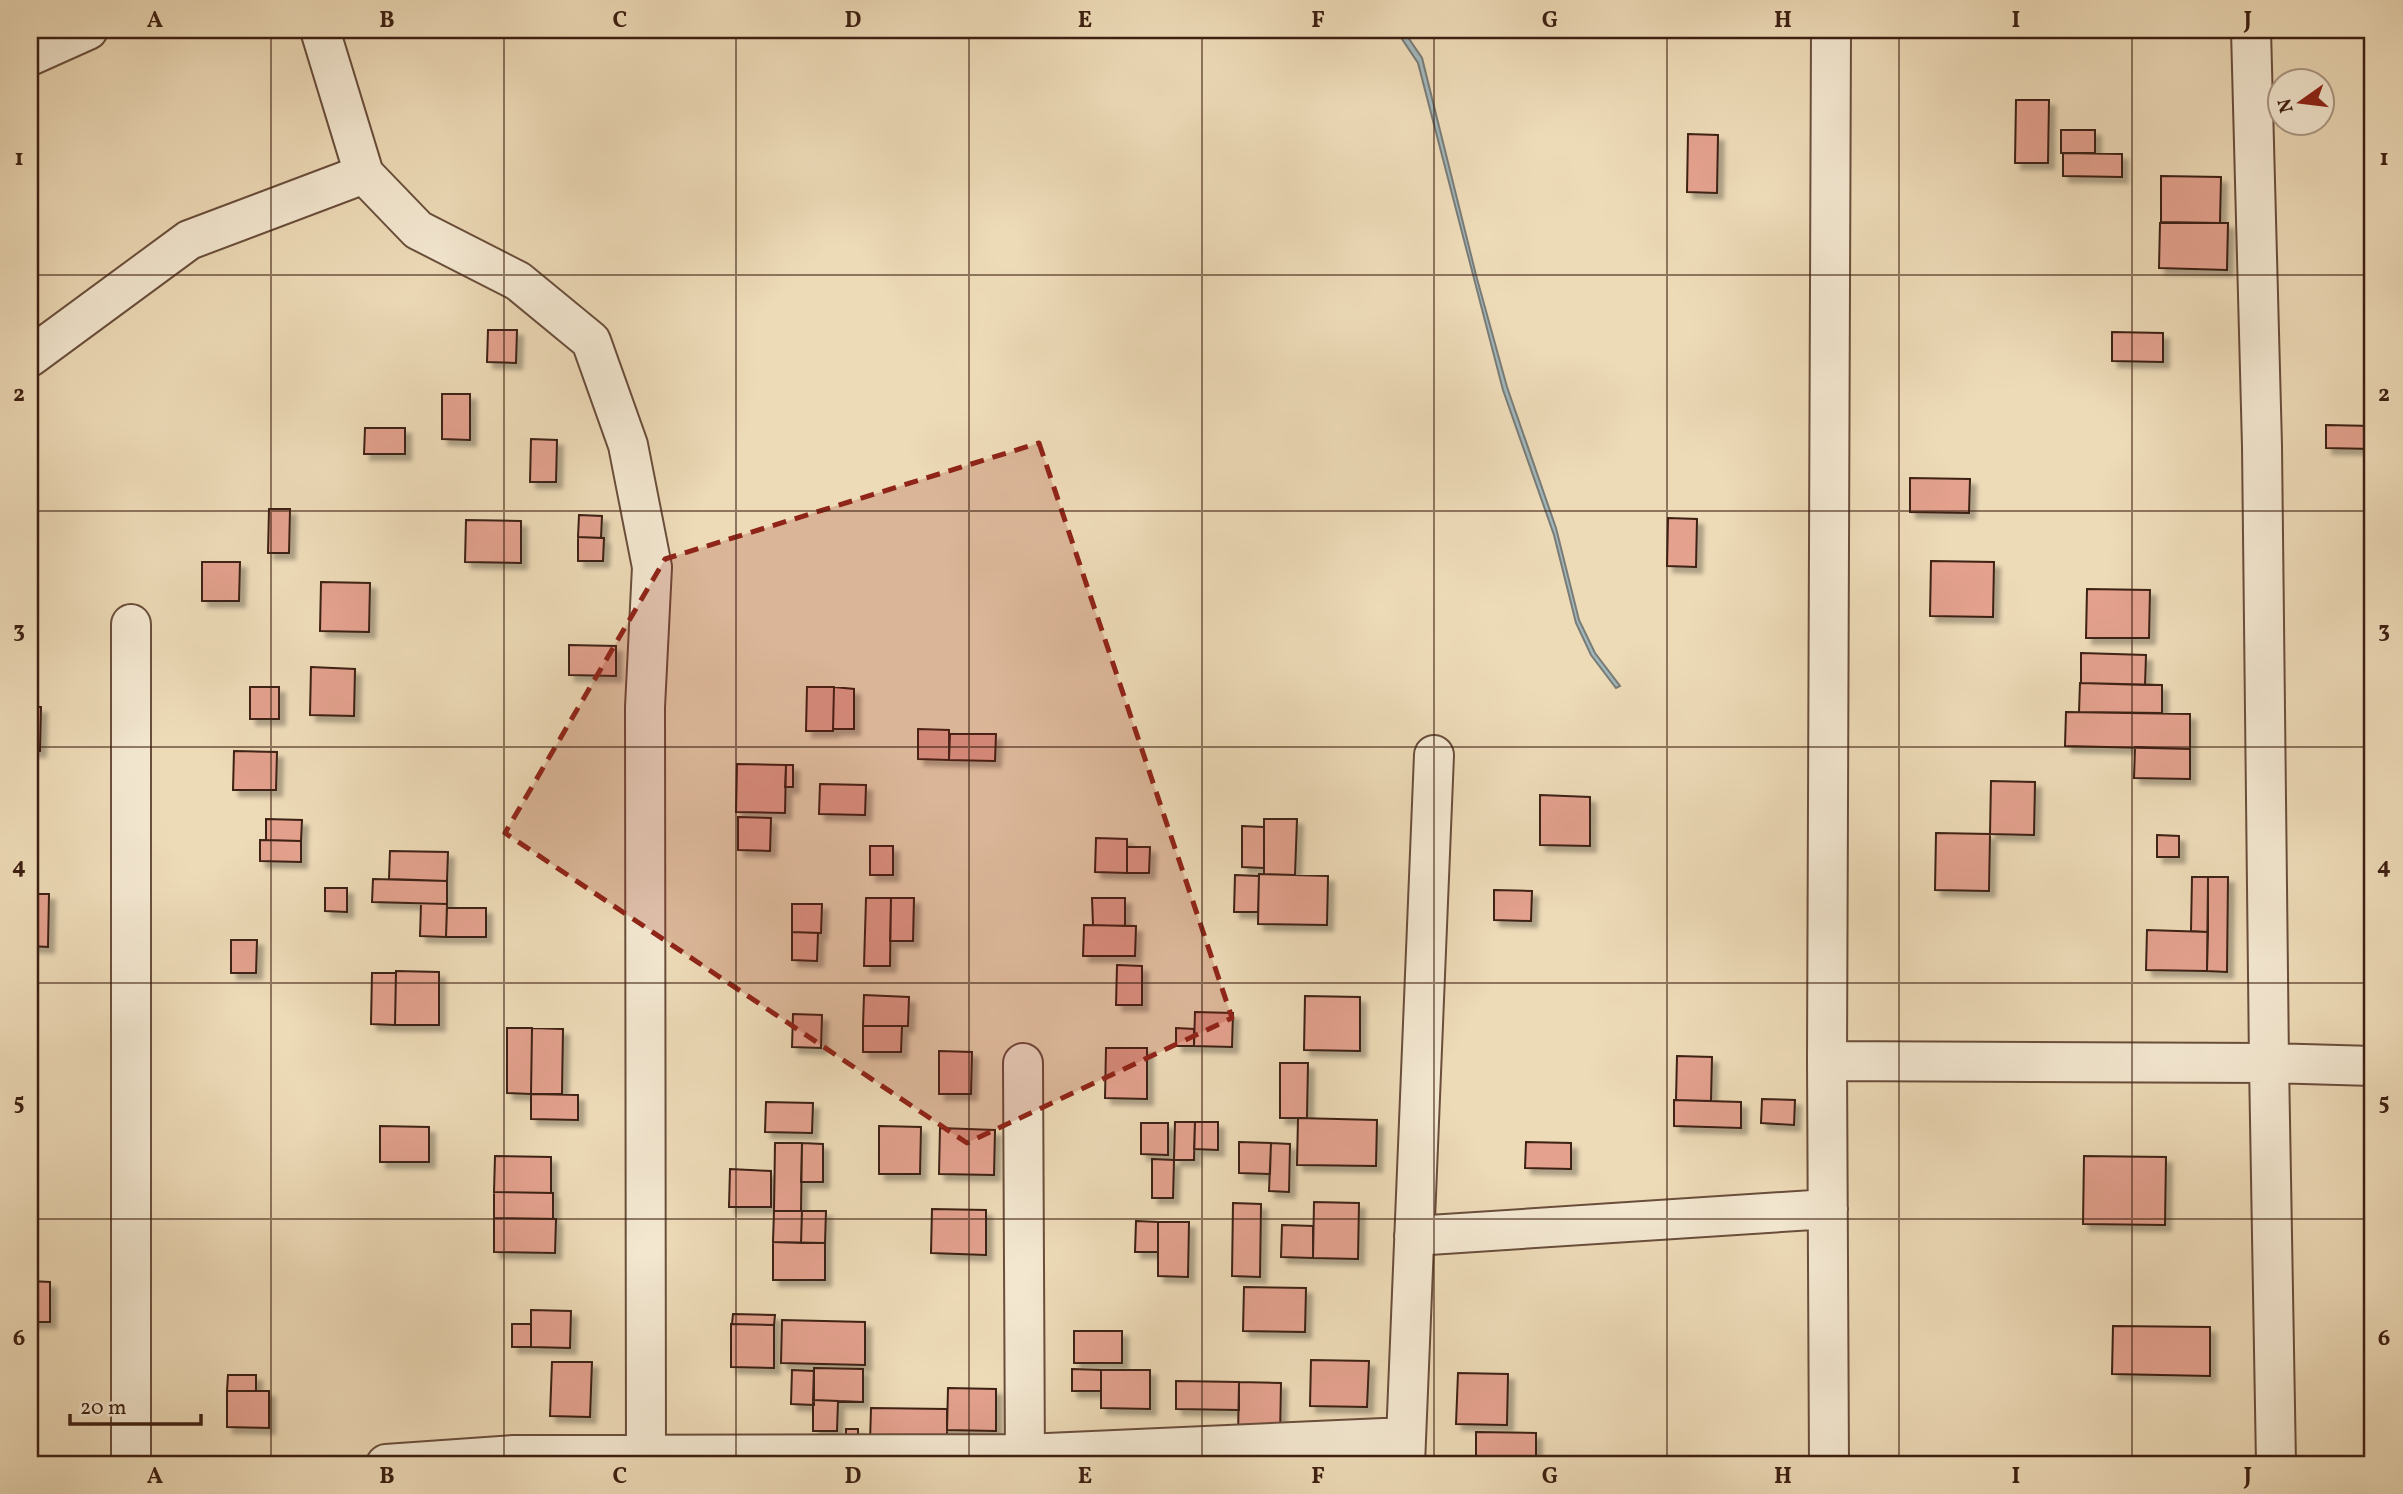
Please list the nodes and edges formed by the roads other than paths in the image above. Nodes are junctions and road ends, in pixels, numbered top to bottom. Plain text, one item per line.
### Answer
1 (88, 30) edge
2 (320, 30) edge
3 (1831, 30) edge
4 (2251, 30) edge
5 (30, 56) edge
6 (364, 174) junction
7 (30, 357) edge
8 (131, 624) dead end
9 (1434, 755) dead end
10 (1827, 1060) junction
11 (1023, 1063) dead end
12 (2269, 1063) junction
13 (2373, 1066) edge
14 (1828, 1209) junction
15 (1414, 1236) junction
16 (1405, 1451) edge
17 (1025, 1459) edge
18 (646, 1460) edge
19 (131, 1464) edge
20 (386, 1464) edge
21 (1829, 1464) edge
22 (2276, 1464) edge

1 - 5 street
2 - 6 street
3 - 10 street
4 - 12 street
6 - 7 street
6 - 18 street
8 - 19 street
9 - 15 street
10 - 12 street
10 - 14 street
11 - 17 street
12 - 13 street
12 - 22 street
14 - 15 street
14 - 21 street
15 - 16 street
16 - 17 street
17 - 18 street
18 - 20 street

